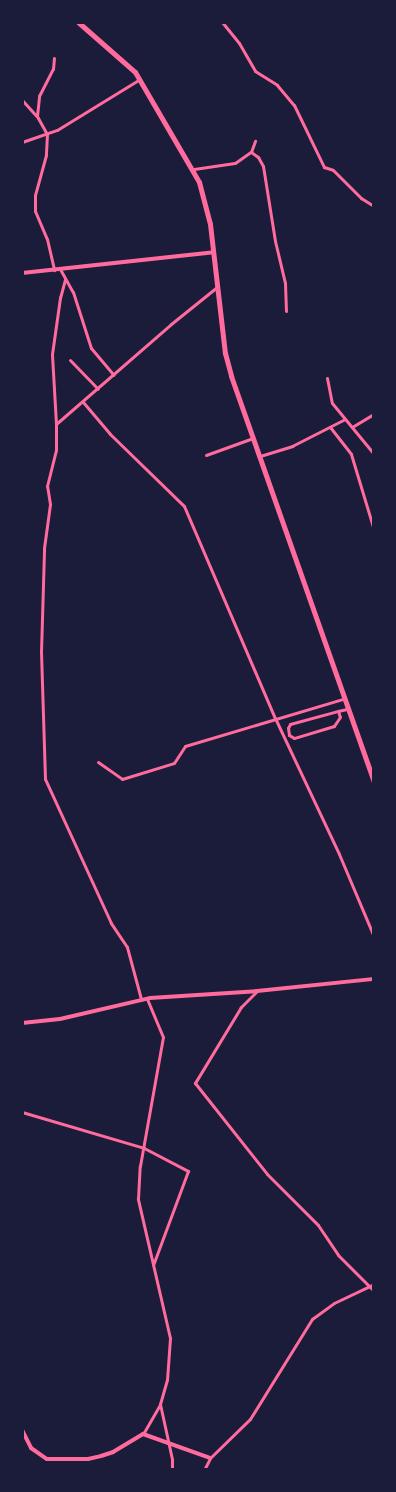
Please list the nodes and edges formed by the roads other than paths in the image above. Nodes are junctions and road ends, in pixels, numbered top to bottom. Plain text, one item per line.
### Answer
1 (78, 22) edge
2 (222, 22) edge
3 (54, 58) dead end
4 (140, 78) junction
5 (22, 100) edge
6 (37, 116) junction
7 (47, 134) junction
8 (255, 141) dead end
9 (22, 142) edge
10 (251, 152) junction
11 (194, 169) junction
12 (374, 206) edge
13 (214, 252) junction
14 (60, 269) junction
15 (54, 270) junction
16 (22, 273) edge
17 (65, 279) junction
18 (219, 286) junction
19 (286, 311) dead end
20 (70, 360) dead end
21 (114, 375) junction
22 (327, 378) dead end
23 (98, 389) junction
24 (83, 402) junction
25 (374, 414) edge
26 (345, 419) junction
27 (56, 424) junction
28 (330, 427) junction
29 (352, 427) junction
30 (253, 438) junction
31 (374, 454) edge
32 (206, 455) dead end
33 (260, 456) junction
34 (374, 530) edge
35 (343, 699) junction
36 (347, 709) junction
37 (338, 711) junction
38 (275, 718) junction
39 (98, 762) dead end
40 (374, 783) edge
41 (374, 937) edge
42 (374, 979) edge
43 (257, 991) junction
44 (148, 998) junction
45 (141, 999) junction
46 (22, 1023) edge
47 (22, 1112) edge
48 (144, 1148) junction
49 (153, 1267) junction
50 (372, 1285) edge
51 (374, 1291) edge
52 (160, 1404) junction
53 (22, 1430) edge
54 (143, 1434) junction
55 (168, 1441) junction
56 (210, 1458) junction
57 (172, 1470) edge
58 (204, 1470) edge

1 - 4 main road
2 - 12 street
3 - 6 street
4 - 7 street
4 - 11 main road
5 - 6 street
6 - 7 street
7 - 9 street
7 - 15 street
8 - 10 street
10 - 11 street
10 - 19 street
11 - 13 main road
13 - 14 street
13 - 18 main road
14 - 15 street
14 - 17 street
15 - 16 street
17 - 21 street
17 - 27 street
18 - 21 street
18 - 30 main road
20 - 23 street
21 - 23 street
22 - 26 street
23 - 24 street
24 - 27 street
24 - 38 street
25 - 29 street
26 - 28 street
26 - 29 street
27 - 45 street
28 - 33 street
28 - 34 street
29 - 31 street
30 - 32 street
30 - 33 main road
33 - 35 main road
35 - 36 main road
35 - 38 street
36 - 37 street
36 - 40 main road
37 - 37 street
38 - 39 street
38 - 41 street
42 - 43 street
43 - 44 street
43 - 50 street
44 - 45 street
44 - 48 street
45 - 46 street
47 - 48 street
48 - 49 street
48 - 49 street
49 - 52 street
50 - 51 street
50 - 56 street
52 - 54 street
52 - 55 street
53 - 54 street
54 - 55 street
55 - 56 street
55 - 57 street
56 - 58 street

